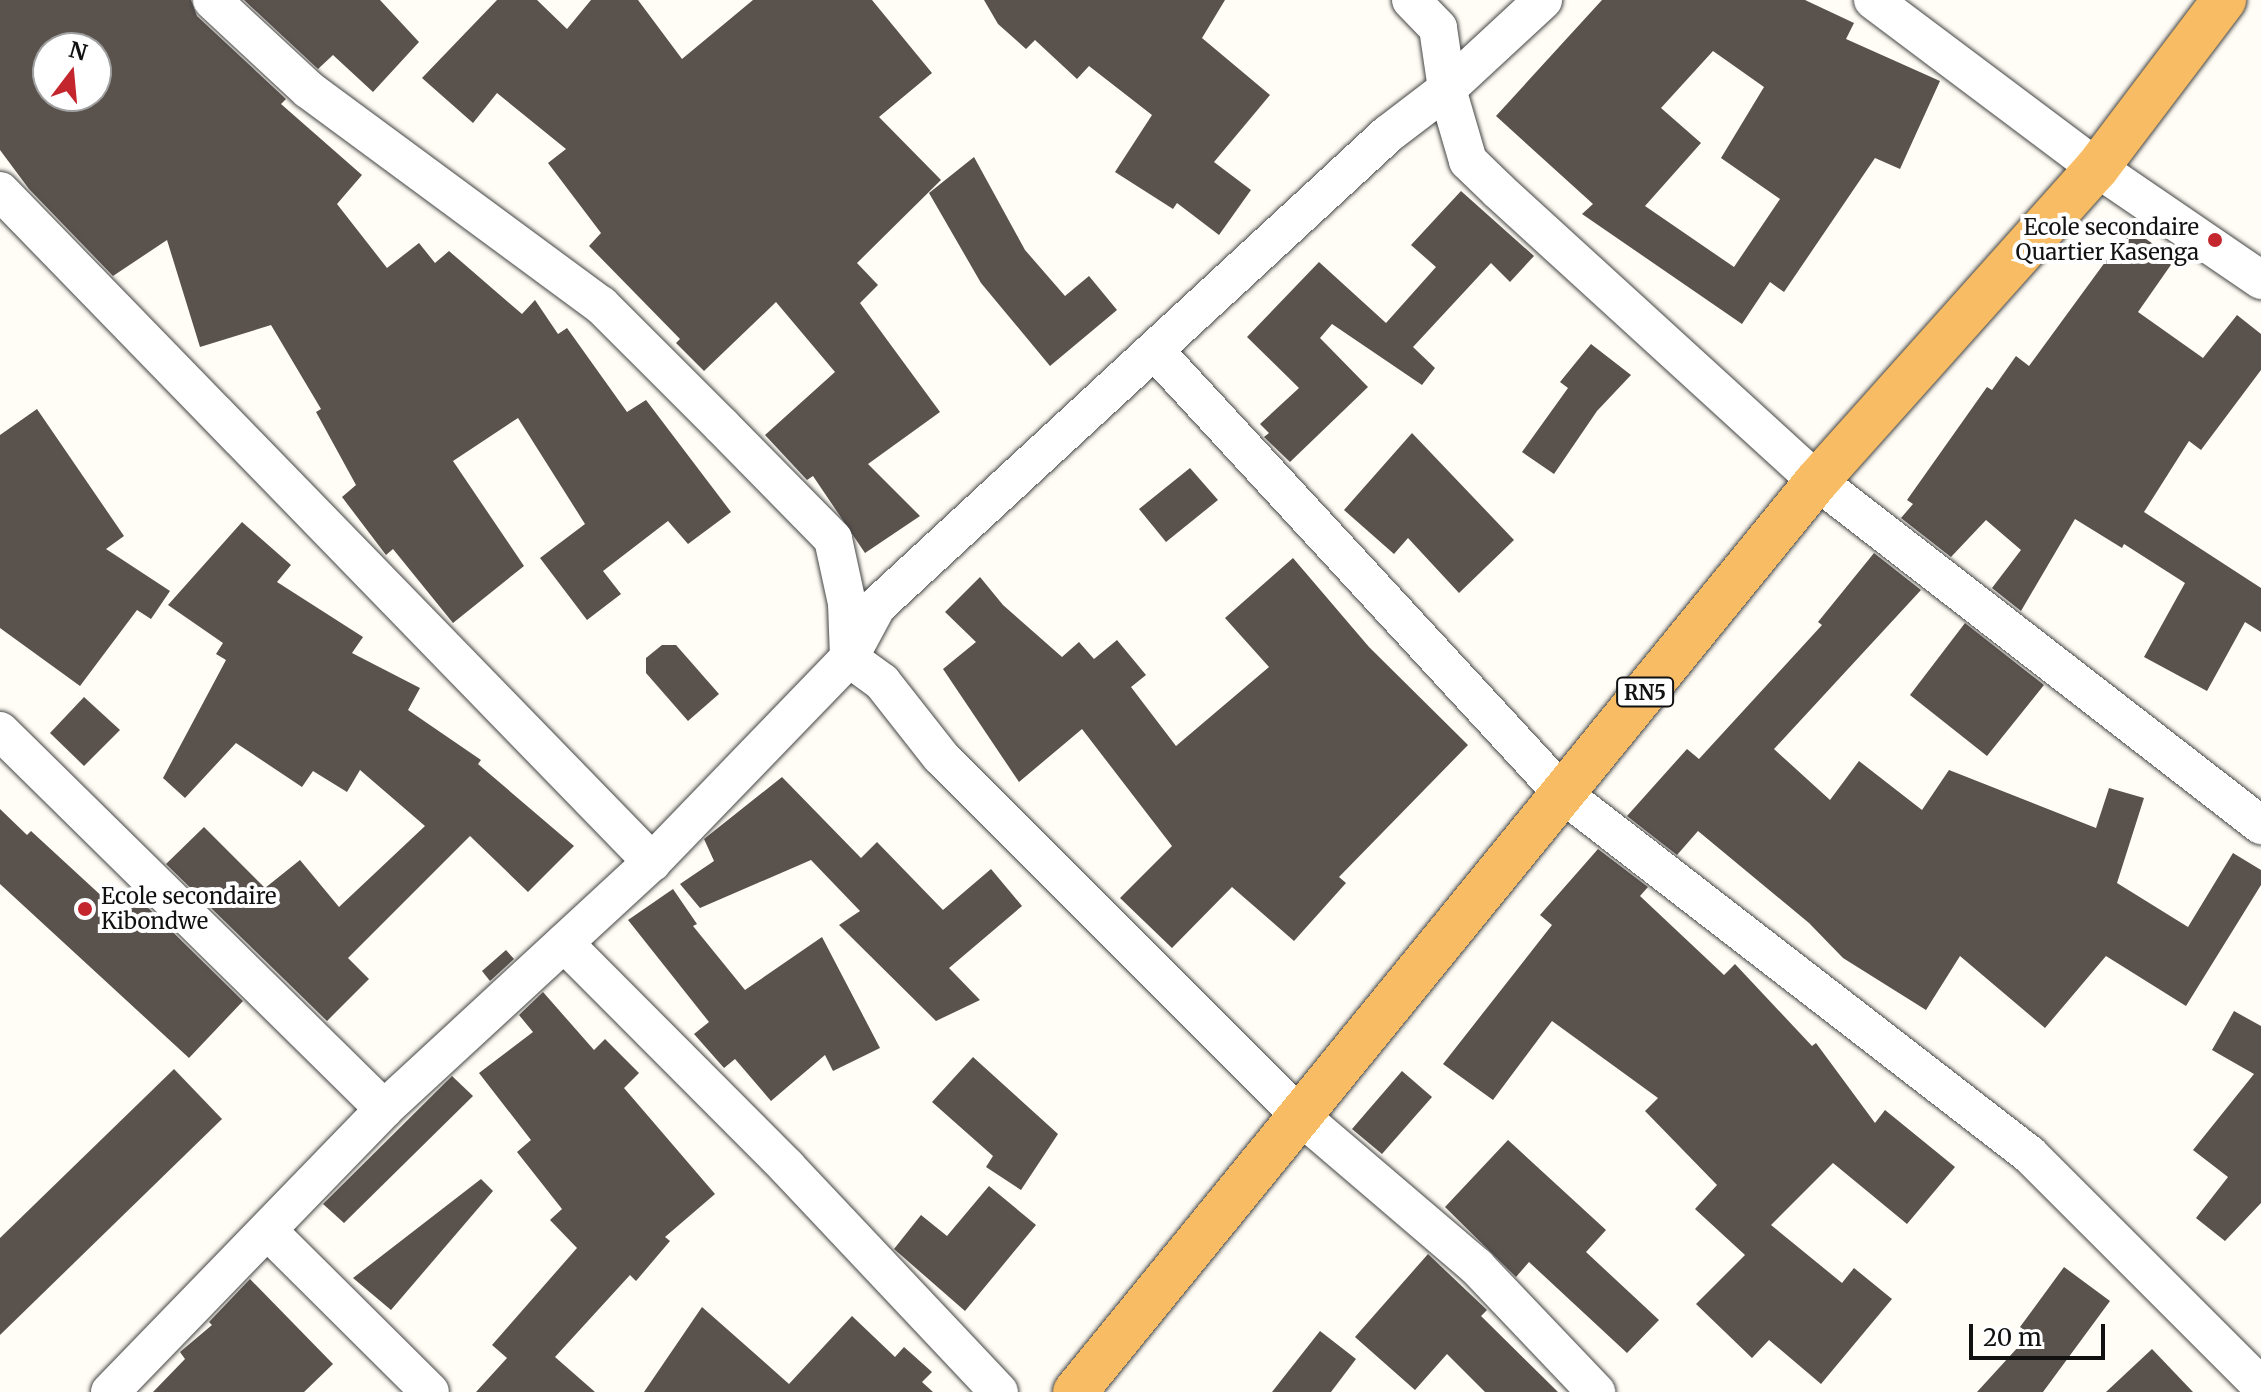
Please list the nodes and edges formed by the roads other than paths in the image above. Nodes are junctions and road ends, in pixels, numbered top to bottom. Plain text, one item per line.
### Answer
1 (212, 0) edge
2 (1411, 0) edge
3 (1543, 0) edge
4 (1873, 0) edge
5 (2224, 0) edge
6 (1447, 89) junction
7 (2097, 168) junction
8 (0, 191) edge
9 (2261, 280) edge
10 (1154, 350) junction
11 (1817, 481) junction
12 (849, 658) junction
13 (0, 731) edge
14 (1563, 794) junction
15 (2261, 825) edge
16 (652, 862) junction
17 (564, 943) junction
18 (384, 1109) junction
19 (1298, 1114) junction
20 (268, 1231) junction
21 (2261, 1386) edge
22 (110, 1392) edge
23 (430, 1392) edge
24 (999, 1392) edge
25 (1075, 1392) edge
26 (1596, 1392) edge

1 - 12 street
2 - 6 street
3 - 6 street
4 - 7 street
5 - 7 highway, RN5
6 - 10 street
6 - 11 street
7 - 9 street
7 - 11 highway, RN5
8 - 16 street
10 - 12 street
10 - 14 street
11 - 14 highway, RN5
11 - 15 street
12 - 16 street
12 - 19 street
13 - 18 street
14 - 19 highway, RN5
14 - 21 street
16 - 17 street
17 - 18 street
17 - 24 street
18 - 20 street
19 - 25 highway, RN5
19 - 26 street
20 - 22 street
20 - 23 street

